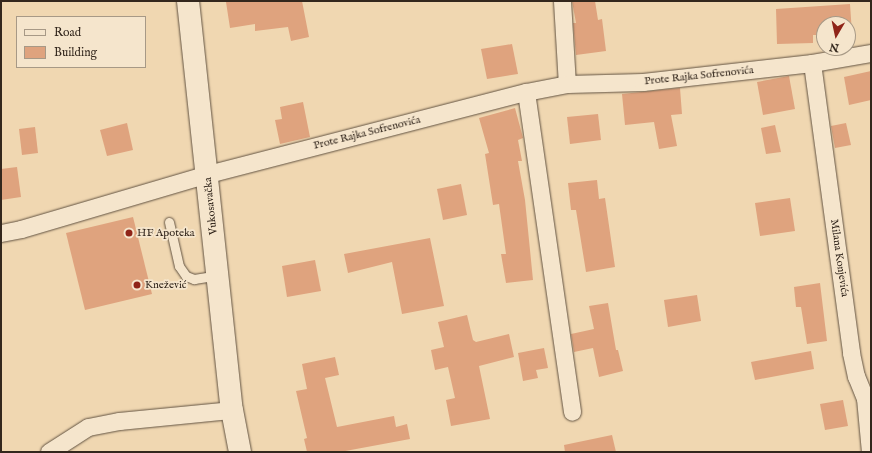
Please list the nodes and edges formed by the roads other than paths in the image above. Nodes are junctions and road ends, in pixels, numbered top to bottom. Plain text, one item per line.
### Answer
1 (188, 1) edge
2 (562, 1) edge
3 (871, 53) edge
4 (812, 63) junction
5 (568, 84) junction
6 (526, 92) junction
7 (208, 174) junction
8 (169, 222) dead end
9 (1, 233) edge
10 (218, 275) junction
11 (232, 410) junction
12 (572, 412) dead end
13 (49, 452) edge
14 (240, 452) edge
15 (870, 452) edge

1 - 7 main road, Vukosavačka
2 - 5 street
3 - 4 street, Prote Rajka Sofrenovića
4 - 5 street, Prote Rajka Sofrenovića
4 - 15 street, Milana Konjevića
5 - 6 street, Prote Rajka Sofrenovića
6 - 7 street, Prote Rajka Sofrenovića
6 - 12 street
7 - 9 street, Prote Rajka Sofrenovića
7 - 10 main road, Vukosavačka
8 - 10 lane
10 - 11 main road, Vukosavačka
11 - 13 street
11 - 14 main road, Vukosavačka

